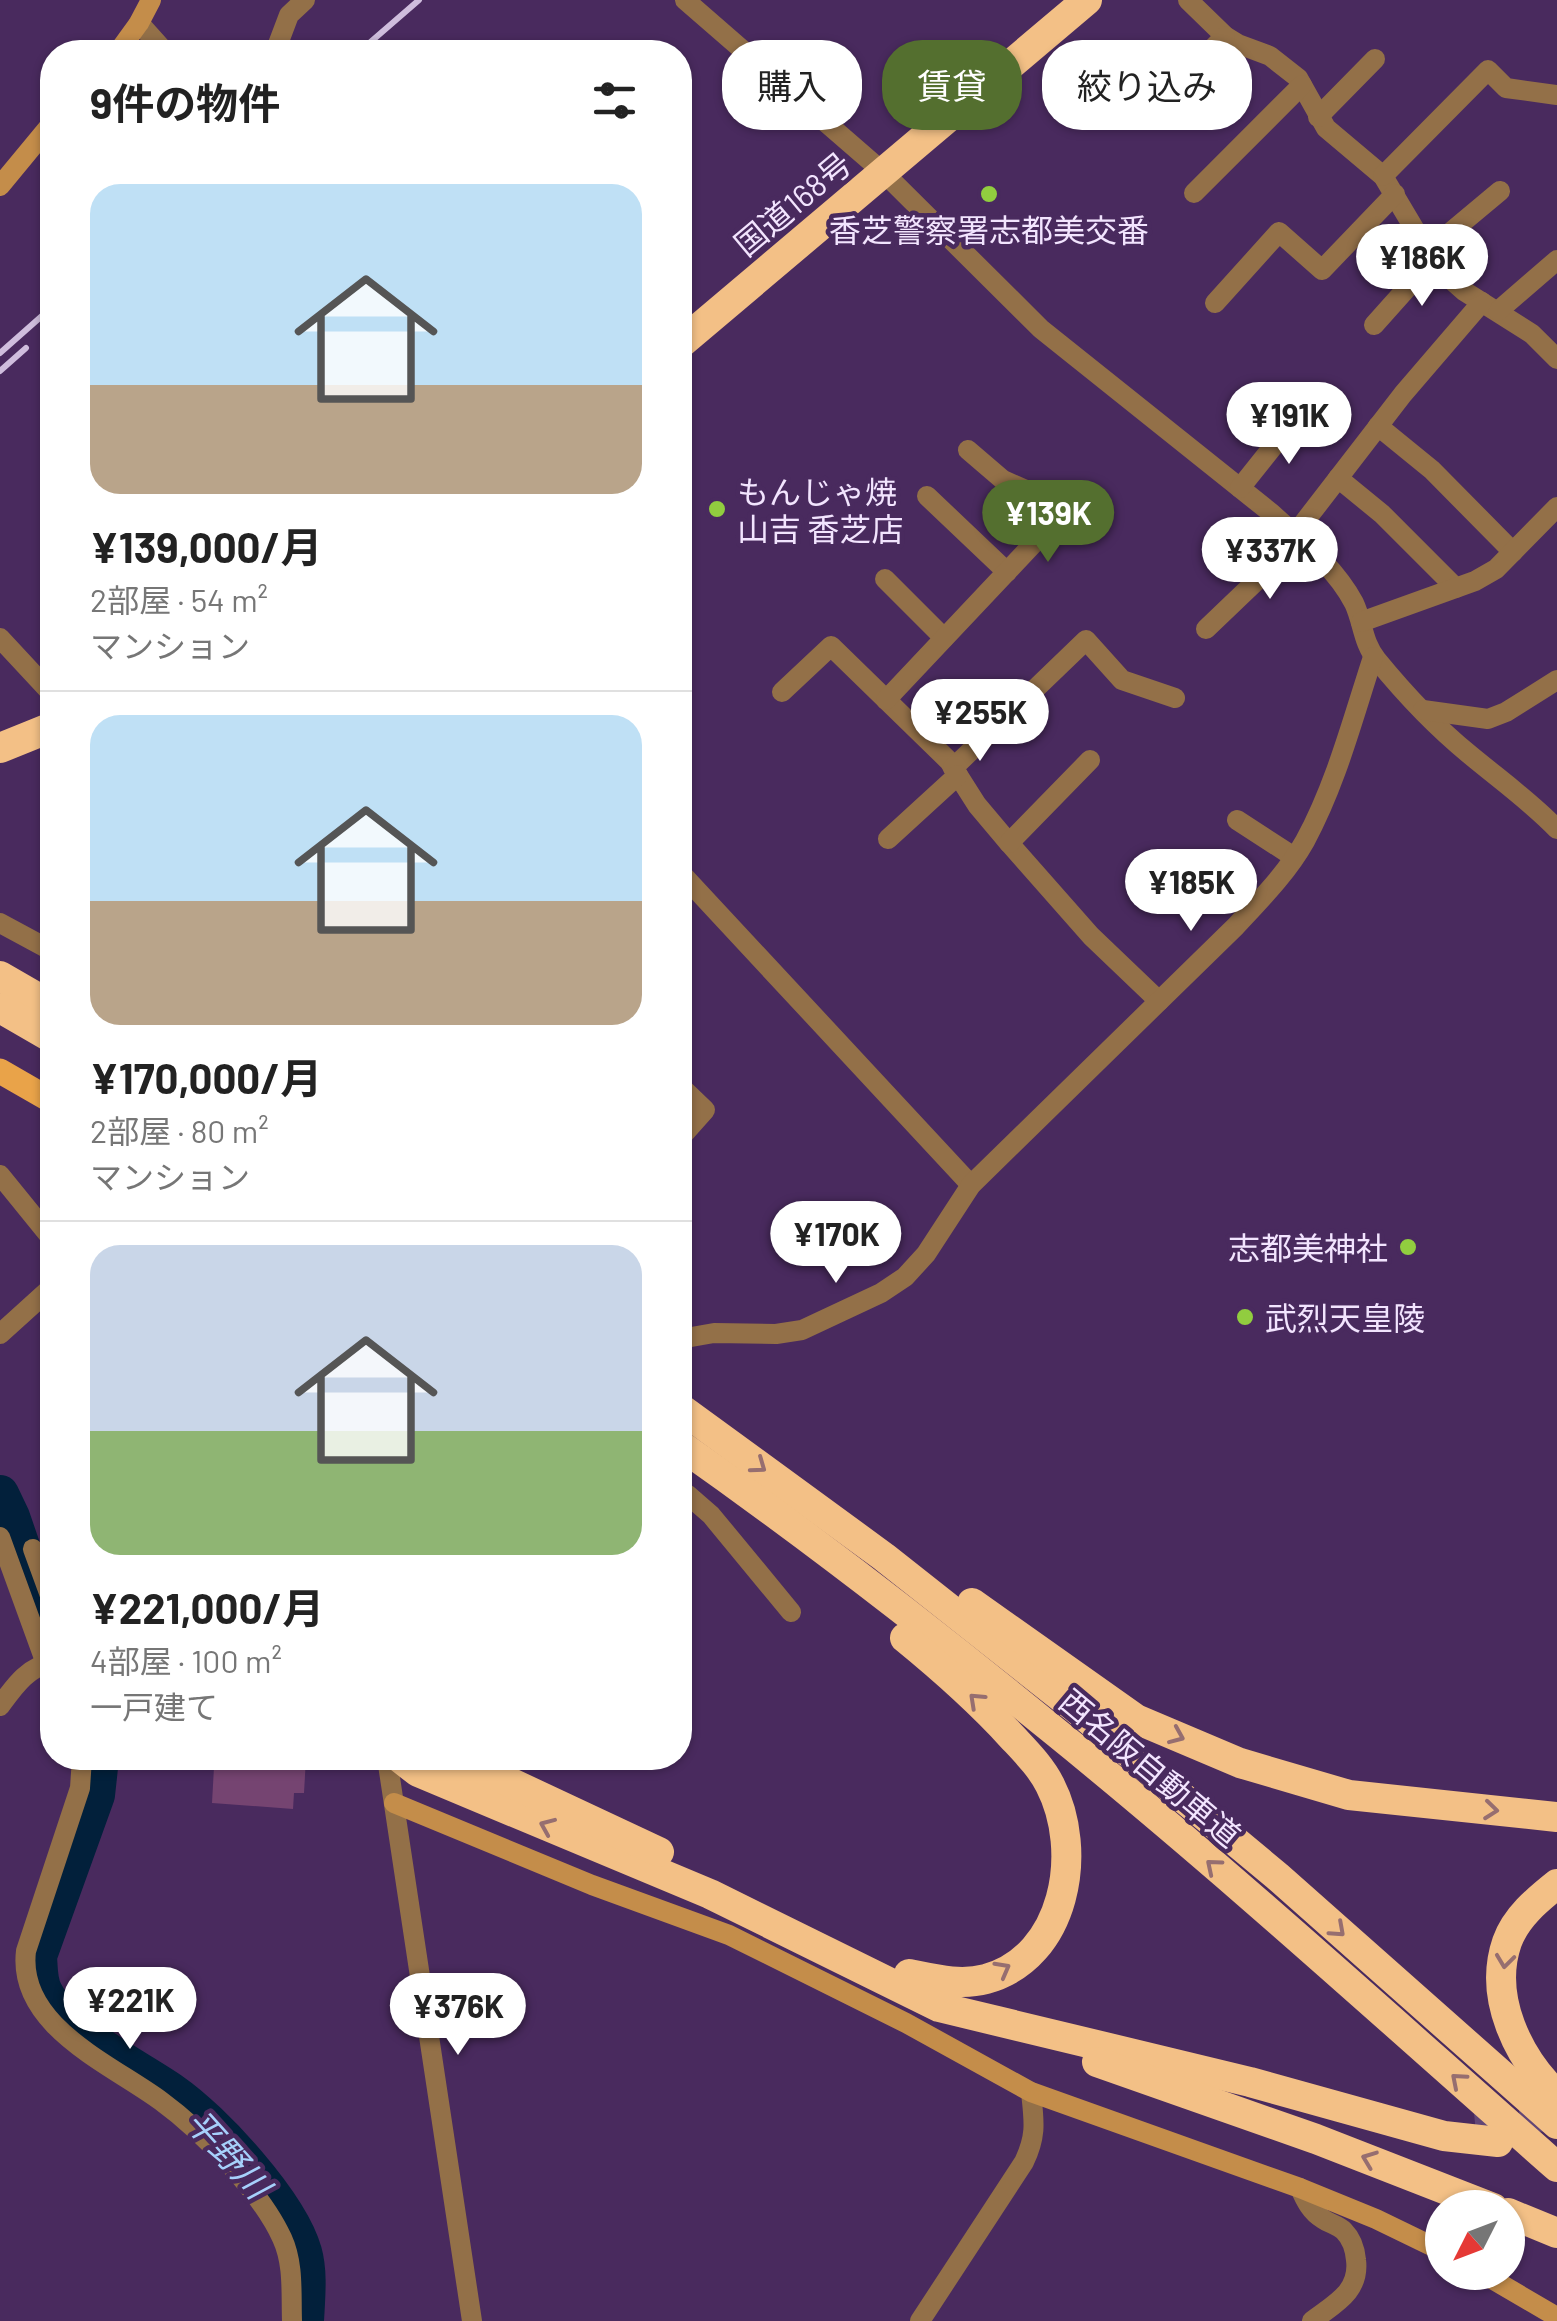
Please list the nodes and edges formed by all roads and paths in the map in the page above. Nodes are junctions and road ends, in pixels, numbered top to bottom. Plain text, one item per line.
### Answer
1 (151, 0) edge
2 (305, 0) edge
3 (685, 0) edge
4 (1087, 0) edge
5 (1188, 0) edge
6 (136, 28) junction
7 (1224, 36) junction
8 (127, 40) edge
9 (144, 40) edge
10 (151, 40) edge
11 (280, 40) edge
12 (1220, 40) edge
13 (1376, 59) dead end
14 (1302, 85) junction
15 (1557, 95) edge
16 (1318, 117) junction
17 (40, 138) edge
18 (883, 172) junction
19 (1389, 185) junction
20 (0, 186) edge
21 (1500, 192) dead end
22 (1194, 193) dead end
23 (1430, 256) junction
24 (1557, 260) edge
25 (1215, 303) dead end
26 (1490, 307) junction
27 (1374, 325) dead end
28 (692, 334) edge
29 (1557, 359) edge
30 (1299, 414) dead end
31 (1378, 426) junction
32 (968, 450) dead end
33 (1338, 478) junction
34 (1240, 488) junction
35 (927, 496) dead end
36 (1557, 507) edge
37 (1297, 536) junction
38 (1514, 552) junction
39 (1006, 572) junction
40 (885, 580) dead end
41 (1456, 588) junction
42 (1362, 622) junction
43 (1206, 629) dead end
44 (0, 638) edge
45 (944, 638) junction
46 (1374, 656) junction
47 (1557, 680) edge
48 (40, 681) edge
49 (782, 692) dead end
50 (1175, 698) dead end
51 (886, 700) junction
52 (1423, 710) junction
53 (40, 731) edge
54 (0, 748) edge
55 (1090, 760) dead end
56 (955, 771) junction
57 (1237, 820) dead end
58 (1557, 829) edge
59 (888, 839) dead end
60 (1009, 843) junction
61 (1294, 857) junction
62 (692, 885) edge
63 (0, 922) edge
64 (40, 944) edge
65 (0, 976) edge
66 (40, 999) edge
67 (1160, 1001) junction
68 (0, 1008) edge
69 (40, 1031) edge
70 (0, 1070) edge
71 (40, 1095) edge
72 (692, 1097) edge
73 (692, 1125) edge
74 (0, 1175) edge
75 (972, 1185) junction
76 (40, 1223) edge
77 (40, 1298) edge
78 (0, 1334) edge
79 (692, 1337) edge
80 (692, 1417) edge
81 (692, 1452) edge
82 (692, 1473) edge
83 (692, 1499) edge
84 (0, 1537) edge
85 (33, 1548) dead end
86 (40, 1567) edge
87 (875, 1571) junction
88 (792, 1612) dead end
89 (40, 1642) edge
90 (40, 1670) edge
91 (0, 1706) edge
92 (81, 1770) edge
93 (388, 1770) edge
94 (415, 1770) edge
95 (483, 1770) edge
96 (394, 1803) junction
97 (1557, 1816) edge
98 (1557, 1884) edge
99 (910, 1974) junction
100 (939, 2007) junction
101 (1032, 2092) junction
102 (1557, 2095) edge
103 (1557, 2124) edge
104 (1557, 2167) edge
105 (1300, 2188) junction
106 (1447, 2190) edge
107 (1525, 2220) edge
108 (1557, 2233) edge
109 (1425, 2242) edge
110 (1511, 2290) edge
111 (1557, 2317) edge
112 (292, 2321) edge
113 (472, 2321) edge
114 (920, 2321) edge
115 (1312, 2321) edge

1 - 6 street
2 - 11 street
3 - 18 street
4 - 18 highway, 国道168号
5 - 7 street
6 - 8 street
6 - 9 street
6 - 10 street
7 - 12 street
7 - 14 street
13 - 16 street
14 - 16 street
14 - 22 street
15 - 19 street
16 - 19 street
17 - 20 street
18 - 28 highway, 国道168号
18 - 34 street
19 - 23 street
19 - 25 street
21 - 23 street
23 - 26 street
23 - 27 street
24 - 26 street
26 - 29 street
26 - 31 street
30 - 34 street
31 - 33 street
31 - 38 street
32 - 39 street
33 - 37 street
33 - 41 street
34 - 37 street
35 - 39 street
36 - 38 street
37 - 42 street
37 - 43 street
38 - 41 street
39 - 45 street
40 - 45 street
41 - 42 street
42 - 46 street
44 - 48 street
45 - 51 street
46 - 52 street
46 - 61 street
47 - 52 street
49 - 51 street
50 - 56 street
51 - 56 street
52 - 58 street
53 - 54 highway
55 - 60 street
56 - 59 street
56 - 60 street
57 - 61 street
60 - 67 street
61 - 67 street
62 - 75 street
63 - 64 street
65 - 66 highway
67 - 75 street
68 - 69 highway
70 - 71 main road
72 - 73 street
74 - 76 street
75 - 79 street
77 - 78 street
80 -> 87 highway
81 - 87 highway, 西名阪自動車道
82 - 87 highway
83 - 88 street
84 - 89 street
85 - 86 street
87 -> 97 highway
99 -> 87 highway
87 -> 103 highway, 西名阪自動車道
104 -> 87 highway, 西名阪自動車道
90 - 91 street
92 - 112 street
93 - 96 street
100 -> 94 highway
95 - 99 highway
96 - 101 street
96 - 113 street
98 -> 102 highway
99 - 100 highway
106 -> 100 highway
101 - 105 street
101 - 114 street
105 - 109 street
105 - 115 street
107 - 108 highway
110 - 111 street

